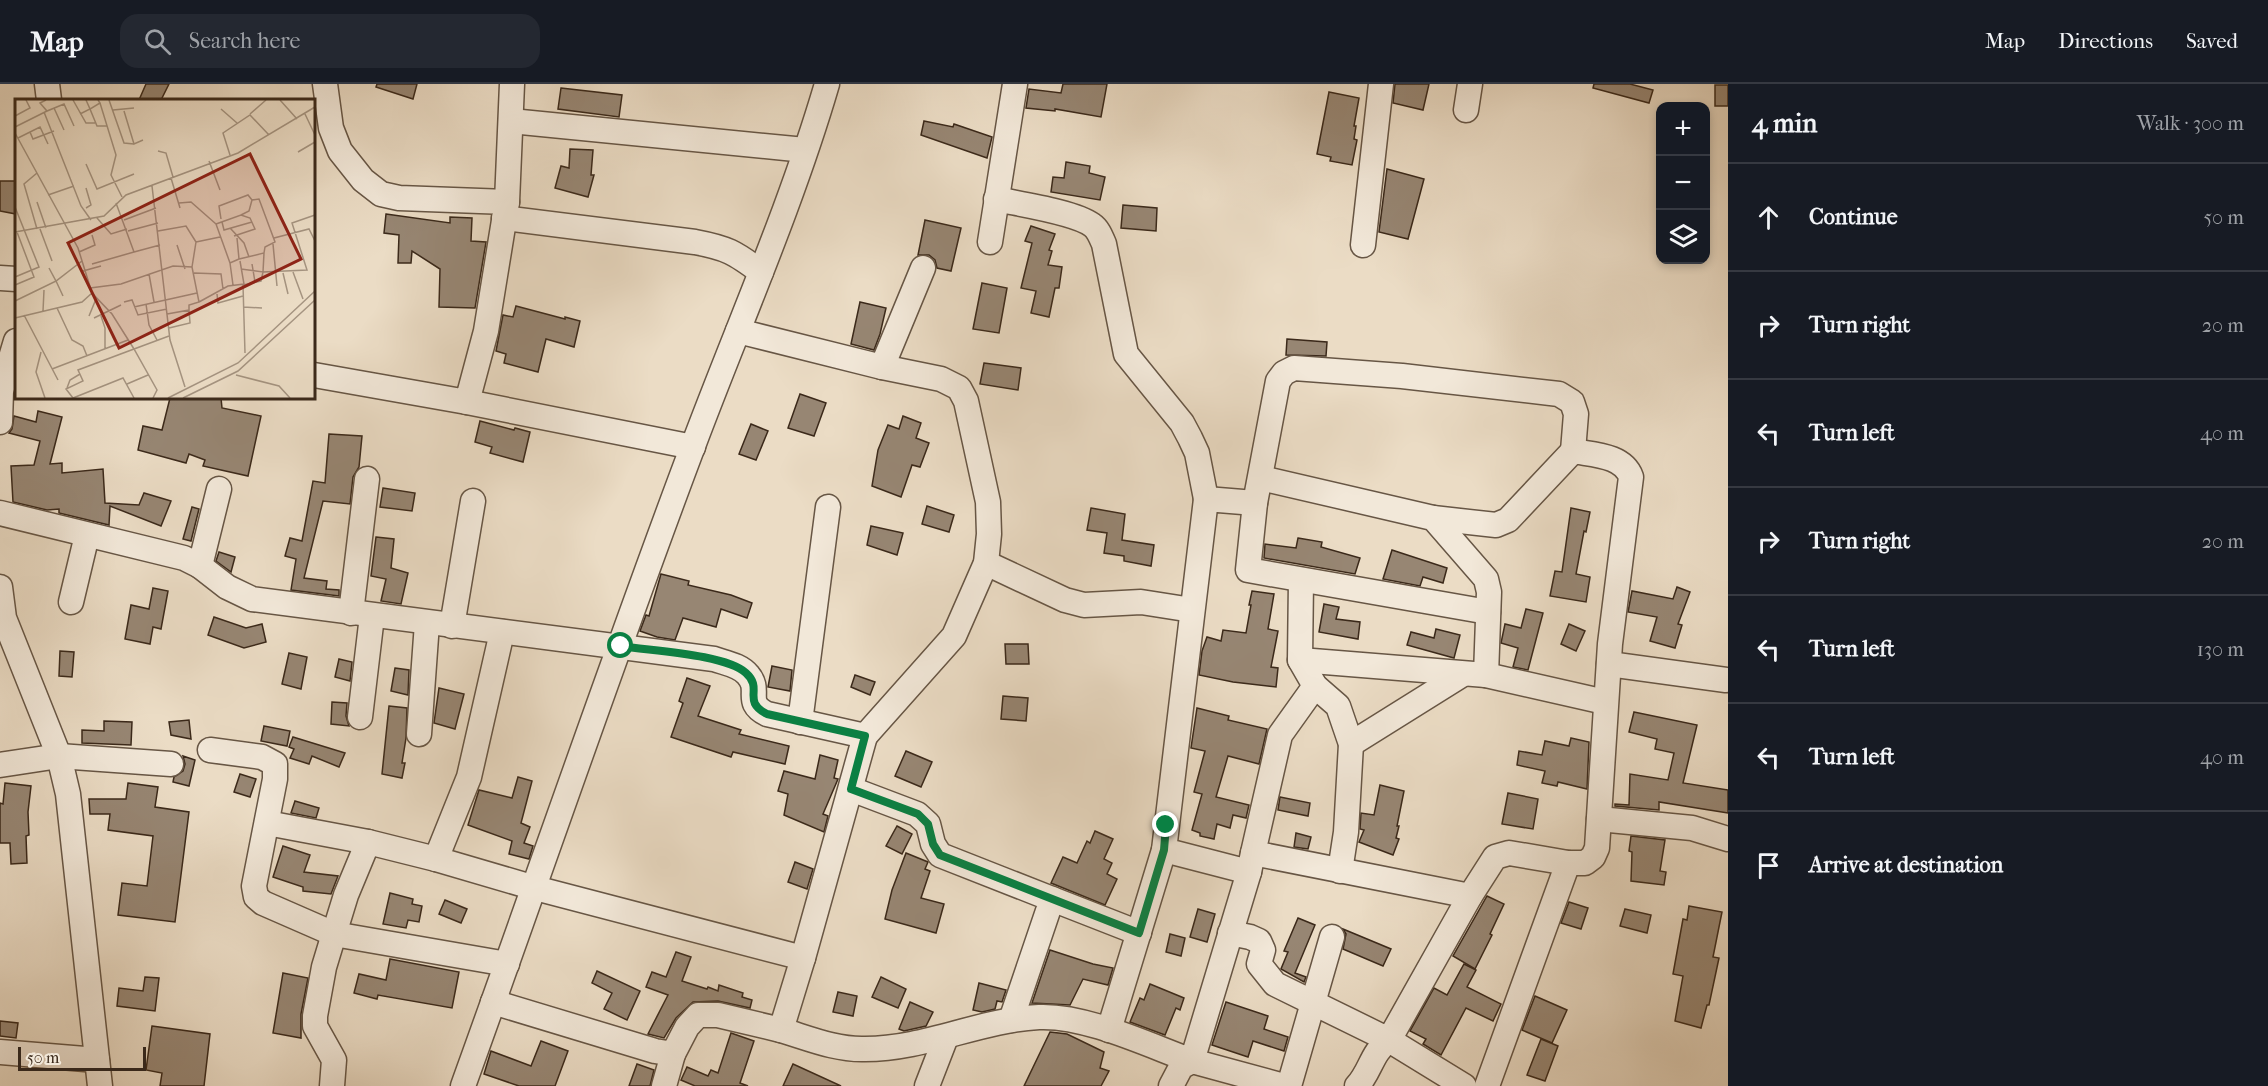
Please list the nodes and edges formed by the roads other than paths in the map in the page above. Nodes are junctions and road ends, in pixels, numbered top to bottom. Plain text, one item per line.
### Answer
1 (325, 84) edge
2 (512, 84) edge
3 (827, 84) edge
4 (1015, 84) edge
5 (1381, 84) edge
6 (1470, 84) edge
7 (1466, 110) dead end
8 (511, 121) junction
9 (805, 150) junction
10 (996, 199) junction
11 (506, 210) junction
12 (990, 242) dead end
13 (1363, 245) dead end
14 (923, 268) dead end
15 (761, 272) junction
16 (0, 278) edge
17 (15, 279) edge
18 (738, 331) junction
19 (15, 351) edge
20 (882, 367) junction
21 (315, 375) edge
22 (467, 402) junction
23 (0, 422) edge
24 (693, 447) junction
25 (1573, 451) junction
26 (1260, 478) junction
27 (367, 479) dead end
28 (219, 489) dead end
29 (1206, 499) junction
30 (473, 501) dead end
31 (1255, 503) junction
32 (828, 507) dead end
33 (0, 513) edge
34 (1433, 518) junction
35 (87, 535) junction
36 (986, 563) junction
37 (200, 566) junction
38 (1301, 580) junction
39 (0, 587) edge
40 (71, 602) dead end
41 (1192, 610) junction
42 (1488, 612) junction
43 (361, 615) junction
44 (2, 619) edge
45 (428, 623) junction
46 (452, 626) junction
47 (502, 632) junction
48 (621, 646) junction
49 (1300, 660) junction
50 (1609, 664) junction
51 (1474, 674) junction
52 (1726, 680) dead end
53 (1315, 686) junction
54 (1605, 702) junction
55 (360, 717) dead end
56 (800, 722) junction
57 (419, 734) dead end
58 (865, 736) junction
59 (1351, 744) junction
60 (210, 750) dead end
61 (59, 756) junction
62 (171, 764) dead end
63 (0, 765) edge
64 (851, 789) junction
65 (1599, 819) junction
66 (267, 823) junction
67 (1728, 839) edge
68 (368, 842) junction
69 (1164, 850) junction
70 (436, 859) junction
71 (1251, 863) junction
72 (1568, 863) junction
73 (1340, 871) junction
74 (535, 888) junction
75 (1470, 896) junction
76 (1052, 899) junction
77 (1139, 933) junction
78 (1230, 933) junction
79 (334, 934) junction
80 (1332, 936) dead end
81 (803, 958) junction
82 (507, 964) junction
83 (494, 1002) junction
84 (1313, 1002) junction
85 (1011, 1020) junction
86 (781, 1030) junction
87 (1109, 1030) junction
88 (946, 1037) junction
89 (1389, 1040) junction
90 (0, 1052) edge
91 (673, 1054) junction
92 (97, 1060) junction
93 (1192, 1061) junction
94 (1432, 1077) edge
95 (100, 1086) edge
96 (332, 1086) edge
97 (463, 1086) edge
98 (664, 1086) edge
99 (927, 1086) edge
100 (1172, 1086) edge
101 (1284, 1086) edge
102 (1289, 1086) edge
103 (1357, 1086) edge
104 (1464, 1086) edge
105 (1487, 1086) edge

1 - 11 street
2 - 8 street
3 - 9 street
4 - 10 street
5 - 13 street
6 - 7 street
8 - 9 street
8 - 11 street
9 - 15 street
10 - 12 street
10 - 29 street
11 - 15 street
11 - 22 street
14 - 20 street
15 - 18 street
16 - 17 street
18 - 20 street
18 - 24 street
19 - 23 street
20 - 36 street
21 - 22 street
22 - 24 street
24 - 48 street
25 - 26 street
25 - 34 street
25 - 50 street
26 - 31 street
26 - 34 street
27 - 43 street
28 - 37 street
29 - 31 street
29 - 41 street
30 - 46 street
31 - 38 street
32 - 56 street
33 - 35 street
34 - 42 street
35 - 37 street
35 - 40 street
36 - 41 street
36 - 58 street
37 - 43 street
38 - 42 street
38 - 49 street
39 - 44 street
41 - 69 street
42 - 51 street
43 - 45 street
43 - 55 street
44 - 61 street
45 - 46 street
45 - 57 street
46 - 47 street
47 - 48 street
47 - 70 street
48 - 56 street
48 - 74 street
49 - 51 street
49 - 53 street
50 - 52 street
50 - 54 street
51 - 54 street
51 - 59 street
53 - 59 street
53 - 71 street
54 - 65 street
56 - 58 street
58 - 64 street
59 - 73 street
60 - 66 street
61 - 62 street
61 - 63 street
61 - 92 street
64 - 76 street
64 - 81 street
65 - 67 street
65 - 72 street
66 - 68 street
66 - 79 street
68 - 70 street
68 - 79 street
69 - 71 street
69 - 77 street
70 - 74 street
71 - 73 street
71 - 78 street
72 - 75 street
72 - 105 street
73 - 75 street
74 - 81 street
74 - 82 street
75 - 89 street
76 - 77 street
76 - 85 street
77 - 87 street
78 - 84 street
78 - 93 street
79 - 82 street
79 - 96 street
80 - 84 street
81 - 86 street
82 - 83 street
83 - 91 street
83 - 97 street
84 - 89 street
84 - 102 street
85 - 87 street
85 - 88 street
86 - 88 street
86 - 91 street
87 - 93 street
88 - 99 street
89 - 94 street
89 - 103 street
90 - 92 street
91 - 98 street
92 - 95 street
93 - 100 street
93 - 101 street
94 - 104 street

